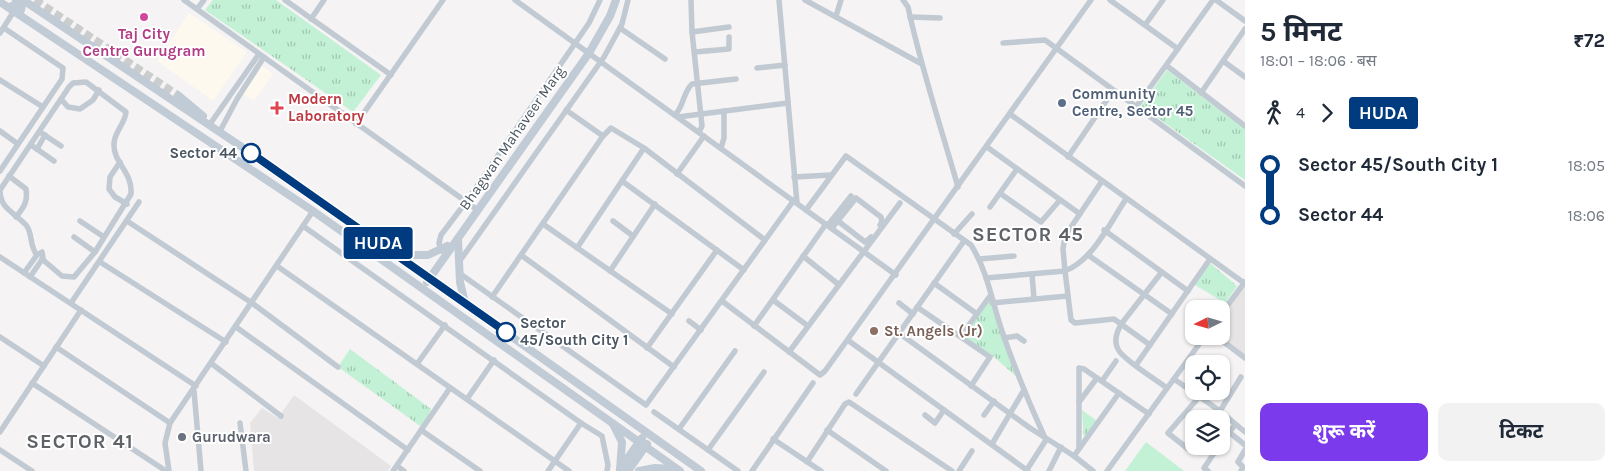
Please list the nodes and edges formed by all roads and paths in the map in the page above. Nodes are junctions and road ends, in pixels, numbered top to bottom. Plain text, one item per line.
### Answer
1 (16, 0) edge
2 (23, 0) edge
3 (184, 0) edge
4 (204, 0) edge
5 (285, 0) edge
6 (324, 0) edge
7 (443, 0) edge
8 (515, 0) edge
9 (600, 0) edge
10 (611, 0) edge
11 (616, 0) edge
12 (628, 0) edge
13 (691, 0) edge
14 (779, 0) edge
15 (804, 0) edge
16 (841, 0) edge
17 (903, 0) edge
18 (1091, 0) edge
19 (1163, 0) edge
20 (1214, 0) edge
21 (1, 1) edge
22 (1113, 1) edge
23 (197, 9) junction
24 (14, 11) junction
25 (836, 16) junction
26 (910, 17) junction
27 (311, 18) junction
28 (940, 18) dead end
29 (1245, 21) edge
30 (1145, 25) junction
31 (730, 27) dead end
32 (620, 28) junction
33 (1245, 29) edge
34 (2, 30) edge
35 (692, 32) junction
36 (729, 37) dead end
37 (576, 43) junction
38 (1003, 43) dead end
39 (1056, 49) junction
40 (1178, 49) junction
41 (588, 52) junction
42 (695, 52) junction
43 (261, 55) junction
44 (664, 59) dead end
45 (600, 61) junction
46 (1223, 61) junction
47 (920, 64) junction
48 (785, 65) junction
49 (1166, 66) junction
50 (757, 68) dead end
51 (391, 75) junction
52 (1245, 77) edge
53 (736, 79) dead end
54 (0, 80) edge
55 (698, 83) junction
56 (98, 90) junction
57 (1113, 91) junction
58 (1201, 93) junction
59 (179, 96) tunnel mouth
60 (61, 99) junction
61 (788, 103) junction
62 (1136, 107) junction
63 (43, 108) junction
64 (566, 110) junction
65 (724, 111) junction
66 (700, 114) junction
67 (1010, 114) junction
68 (676, 116) junction
69 (208, 123) junction
70 (356, 124) junction
71 (1245, 126) edge
72 (0, 131) edge
73 (220, 131) junction
74 (42, 134) junction
75 (701, 134) junction
76 (603, 136) junction
77 (18, 144) junction
78 (61, 146) dead end
79 (34, 147) junction
80 (987, 147) junction
81 (644, 148) junction
82 (721, 148) junction
83 (1068, 157) junction
84 (54, 160) dead end
85 (120, 162) junction
86 (1017, 169) junction
87 (0, 171) edge
88 (677, 174) junction
89 (832, 175) junction
90 (9, 176) junction
91 (794, 177) junction
92 (622, 180) junction
93 (1102, 181) junction
94 (1245, 186) edge
95 (958, 187) junction
96 (1001, 194) junction
97 (851, 196) dead end
98 (1126, 199) junction
99 (1060, 200) junction
100 (139, 202) dead end
101 (466, 202) junction
102 (795, 202) junction
103 (900, 202) dead end
104 (126, 204) junction
105 (654, 204) junction
106 (475, 208) junction
107 (990, 208) dead end
108 (806, 210) junction
109 (313, 211) junction
110 (972, 214) dead end
111 (1080, 214) junction
112 (16, 217) junction
113 (838, 220) junction
114 (80, 221) dead end
115 (126, 221) junction
116 (613, 221) dead end
117 (935, 221) junction
118 (543, 224) junction
119 (303, 226) junction
120 (829, 226) junction
121 (1104, 230) junction
122 (954, 234) junction
123 (633, 236) junction
124 (104, 237) junction
125 (74, 238) dead end
126 (458, 239) junction
127 (766, 240) junction
128 (964, 241) junction
129 (382, 245) junction
130 (577, 248) junction
131 (444, 249) junction
132 (717, 250) junction
133 (864, 251) junction
134 (95, 252) junction
135 (375, 254) junction
136 (1088, 254) junction
137 (36, 255) junction
138 (395, 255) junction
139 (521, 255) junction
140 (803, 256) junction
141 (1014, 256) dead end
142 (0, 257) edge
143 (980, 259) junction
144 (1210, 259) junction
145 (42, 260) junction
146 (100, 262) junction
147 (459, 262) junction
148 (277, 266) junction
149 (610, 270) junction
150 (744, 270) junction
151 (1065, 271) junction
152 (459, 272) junction
153 (24, 273) junction
154 (1161, 273) junction
155 (896, 274) junction
156 (1032, 274) junction
157 (30, 277) junction
158 (427, 277) junction
159 (986, 278) junction
160 (934, 283) junction
161 (1244, 283) edge
162 (838, 284) junction
163 (421, 286) junction
164 (1188, 291) junction
165 (1145, 295) junction
166 (990, 296) junction
167 (1068, 296) junction
168 (492, 297) junction
169 (773, 300) junction
170 (1034, 300) junction
171 (722, 301) junction
172 (465, 302) junction
173 (1230, 302) edge
174 (71, 303) junction
175 (252, 303) junction
176 (992, 303) junction
177 (899, 304) dead end
178 (918, 307) junction
179 (81, 310) junction
180 (672, 314) junction
181 (913, 314) junction
182 (977, 314) junction
183 (1172, 314) junction
184 (689, 321) dead end
185 (1122, 323) junction
186 (445, 325) junction
187 (754, 326) junction
188 (808, 326) junction
189 (236, 327) junction
190 (701, 330) junction
191 (899, 333) junction
192 (961, 336) junction
193 (0, 337) edge
194 (1004, 338) junction
195 (849, 341) junction
196 (1024, 341) dead end
197 (226, 342) junction
198 (1150, 345) junction
199 (1199, 345) edge
200 (1228, 345) edge
201 (56, 347) junction
202 (647, 348) junction
203 (735, 351) dead end
204 (789, 352) junction
205 (1245, 358) edge
206 (494, 360) junction
207 (1116, 360) dead end
208 (878, 362) junction
209 (212, 364) junction
210 (417, 364) junction
211 (1136, 365) junction
212 (44, 366) junction
213 (338, 367) dead end
214 (674, 367) junction
215 (764, 372) dead end
216 (1241, 377) dead end
217 (1099, 379) junction
218 (1174, 380) junction
219 (32, 383) junction
220 (813, 383) dead end
221 (971, 386) junction
222 (1185, 387) edge
223 (450, 388) junction
224 (1167, 388) junction
225 (195, 389) junction
226 (1024, 390) junction
227 (1119, 393) junction
228 (856, 394) dead end
229 (467, 400) junction
230 (1195, 400) edge
231 (1204, 400) edge
232 (994, 401) junction
233 (1079, 402) junction
234 (944, 410) junction
235 (1187, 410) edge
236 (1219, 410) edge
237 (1221, 410) edge
238 (654, 412) dead end
239 (1185, 412) edge
240 (1012, 413) junction
241 (1149, 414) junction
242 (925, 415) dead end
243 (984, 415) dead end
244 (281, 416) dead end
245 (1230, 420) edge
246 (170, 423) junction
247 (581, 423) junction
248 (613, 423) junction
249 (240, 424) dead end
250 (1235, 425) junction
251 (679, 429) junction
252 (421, 430) junction
253 (827, 430) junction
254 (1230, 431) edge
255 (0, 432) edge
256 (1245, 432) edge
257 (1230, 433) edge
258 (650, 434) junction
259 (773, 439) junction
260 (1046, 440) junction
261 (642, 444) junction
262 (992, 444) junction
263 (1245, 445) edge
264 (1061, 447) junction
265 (1185, 447) edge
266 (1079, 448) junction
267 (0, 450) edge
268 (408, 450) junction
269 (708, 450) junction
270 (1245, 450) edge
271 (972, 451) dead end
272 (1213, 455) edge
273 (1074, 456) junction
274 (555, 462) junction
275 (807, 462) junction
276 (395, 468) edge
277 (678, 470) edge
278 (32, 471) edge
279 (168, 471) edge
280 (201, 471) edge
281 (246, 471) edge
282 (404, 471) edge
283 (480, 471) edge
284 (548, 471) edge
285 (569, 471) edge
286 (607, 471) edge
287 (622, 471) edge
288 (639, 471) edge
289 (701, 471) edge
290 (738, 471) edge
291 (752, 471) edge
292 (821, 471) edge
293 (886, 471) edge
294 (952, 471) edge
295 (959, 471) edge
296 (1027, 471) edge
297 (1049, 471) edge
298 (1093, 471) edge
299 (1108, 471) edge
300 (1208, 471) edge
301 (1242, 471) edge

1 - 21 main road
2 - 69 main road
3 - 23 street
4 - 23 street
5 - 27 street
6 - 27 street
7 - 51 street
8 - 37 street
9 - 37 street
10 - 41 main road, Bhagwan Mahaveer Marg
11 - 41 main road, Bhagwan Mahaveer Marg
12 - 32 street
13 - 35 street
14 - 48 street
15 - 25 street
16 - 25 street
17 - 26 street
18 - 39 street
19 - 30 street
20 - 29 street
20 - 40 street
21 - 24 main road
22 - 30 street
23 - 43 street
24 - 34 street
24 - 109 main road
25 - 47 street
26 - 28 street
26 - 47 street
27 - 51 street
30 - 40 street
31 - 35 street
32 - 44 street
32 - 45 street
33 - 46 street
34 - 63 street
35 - 42 street
36 - 42 street
37 - 41 street
37 - 101 street
38 - 39 street
39 - 57 street
39 - 67 street
40 - 49 street
41 - 45 street
41 - 106 main road, Bhagwan Mahaveer Marg
41 - 126 main road, Bhagwan Mahaveer Marg
42 - 55 street
43 - 69 street
43 - 70 street
43 - 73 street
45 - 64 street
45 - 68 street
46 - 52 street
46 - 58 street
47 - 95 street
48 - 50 street
48 - 61 street
49 - 58 street
49 - 62 street
51 - 70 street
53 - 55 street
54 - 63 street
55 - 66 street
55 - 68 street
56 - 60 street
56 - 60 street
56 - 85 street
57 - 62 street
57 - 83 street
58 - 71 street
59 - 69 main road
60 - 74 street
61 - 65 street
61 - 91 street
62 - 94 street
63 - 77 street
64 - 76 street
64 - 147 street
65 - 66 street
65 - 82 street
66 - 68 street
66 - 75 street
67 - 80 street
67 - 83 street
68 - 75 street
69 - 73 main road
70 - 101 street
72 - 77 street
73 - 129 main road
74 - 78 street
74 - 79 street
75 - 82 street
75 - 88 street
76 - 81 street
76 - 118 street
77 - 87 street
79 - 84 street
79 - 90 street
80 - 86 street
80 - 95 street
81 - 88 street
81 - 92 street
82 - 102 street
83 - 93 street
85 - 104 street
85 - 104 street
86 - 96 street
86 - 99 street
88 - 127 street
89 - 91 street
89 - 108 street
89 - 117 street
90 - 112 street
90 - 112 street
91 - 102 street
92 - 105 street
92 - 130 street
93 - 98 street
93 - 111 street
95 - 117 street
96 - 99 street
96 - 107 street
97 - 120 street
98 - 121 street
98 - 144 street
99 - 111 street
100 - 115 street
101 - 106 street
101 - 131 street
102 - 108 street
102 - 127 street
103 - 133 street
104 - 124 street
105 - 123 street
105 - 132 street
106 - 131 main road, Bhagwan Mahaveer Marg
108 - 120 street
109 - 119 street
109 - 135 main road
110 - 122 street
111 - 151 street
112 - 137 street
113 - 113 street
113 - 120 street
114 - 124 street
115 - 146 street
115 - 175 street
116 - 123 street
117 - 122 street
117 - 155 street
118 - 130 street
118 - 139 street
119 - 148 street
119 - 186 street
120 - 133 street
120 - 140 street
121 - 136 street
121 - 154 street
122 - 128 street
123 - 149 street
124 - 134 street
125 - 134 street
126 - 147 main road
126 - 158 main road, Bhagwan Mahaveer Marg
127 - 150 street
128 - 143 street
128 - 160 street
129 - 135 main road
129 - 138 main road
130 - 149 street
131 - 138 main road
131 - 158 main road, Bhagwan Mahaveer Marg
132 - 150 street
132 - 180 street
133 - 155 street
133 - 162 street
134 - 145 street
135 - 163 main road
136 - 151 street
136 - 165 street
137 - 145 street
137 - 153 street
138 - 158 main road
139 - 168 street
139 - 202 street
140 - 162 street
140 - 169 street
141 - 143 street
142 - 153 street
143 - 159 street
144 - 161 street
144 - 164 street
145 - 157 street
146 - 174 street
146 - 197 street
147 - 152 main road
148 - 175 street
148 - 210 street
149 - 180 street
150 - 171 street
151 - 156 street
151 - 167 street
152 - 168 street
152 - 172 main road
153 - 157 street
154 - 164 street
154 - 165 street
155 - 195 street
156 - 159 street
156 - 170 street
157 - 174 street
158 - 163 main road, Bhagwan Mahaveer Marg
158 - 172 main road
159 - 166 street
160 - 178 street
160 - 182 street
161 - 173 street
162 - 188 street
163 - 248 main road
164 - 183 street
165 - 183 street
165 - 185 street
166 - 176 street
166 - 182 street
167 - 170 street
167 - 185 street
168 - 214 street
169 - 187 street
169 - 188 street
170 - 176 street
171 - 187 street
171 - 190 street
172 - 258 main road
174 - 179 street
175 - 189 street
175 - 213 street
176 - 194 street
177 - 181 street
178 - 181 street
178 - 192 street
179 - 201 street
179 - 225 street
180 - 202 street
181 - 191 street
182 - 192 street
183 - 198 street
184 - 190 street
185 - 198 street
185 - 211 street
186 - 206 street
186 - 210 street
187 - 204 street
188 - 204 street
189 - 197 street
189 - 268 street
190 - 214 street
191 - 208 street
191 - 221 street
192 - 221 street
193 - 212 street
194 - 196 street
194 - 226 street
195 - 204 street
195 - 208 street
197 - 209 street
198 - 211 street
199 - 218 street
200 - 205 street
201 - 212 street
201 - 246 street
202 - 214 street
203 - 251 street
206 - 229 street
206 - 247 street
207 - 217 street
208 - 228 street
208 - 234 street
209 - 225 street
209 - 244 street
210 - 223 street
211 - 224 street
212 - 219 street
215 - 269 street
216 - 237 street
217 - 227 street
217 - 233 street
217 - 233 street
218 - 222 street
218 - 224 street
219 - 255 street
219 - 279 street
220 - 259 street
221 - 232 street
223 - 229 street
223 - 252 street
224 - 241 street
225 - 246 street
225 - 280 street
226 - 240 street
226 - 260 street
227 - 241 street
227 - 266 street
229 - 274 street
230 - 235 street
231 - 236 street
232 - 240 street
232 - 243 street
233 - 266 street
234 - 242 street
234 - 262 street
238 - 251 street
239 - 265 street
240 - 260 street
240 - 262 street
241 - 299 street
245 - 250 street
246 - 279 street
247 - 274 street
247 - 286 street
248 - 261 main road
248 - 287 main road
249 - 281 street
250 - 254 street
250 - 256 street
251 - 269 street
252 - 268 street
252 - 283 street
253 - 275 street
253 - 293 street
253 - 294 street
257 - 263 street
258 - 261 main road
258 - 289 main road
259 - 275 street
259 - 291 street
260 - 264 street
260 - 296 street
261 - 277 main road
261 - 287 main road
262 - 296 street
264 - 273 street
264 - 297 street
266 - 273 street
267 - 278 street
268 - 276 street
269 - 290 street
270 - 301 street
271 - 295 street
272 - 300 street
273 - 298 street
274 - 284 street
274 - 285 street
275 - 292 street
276 - 282 street
277 - 288 main road

